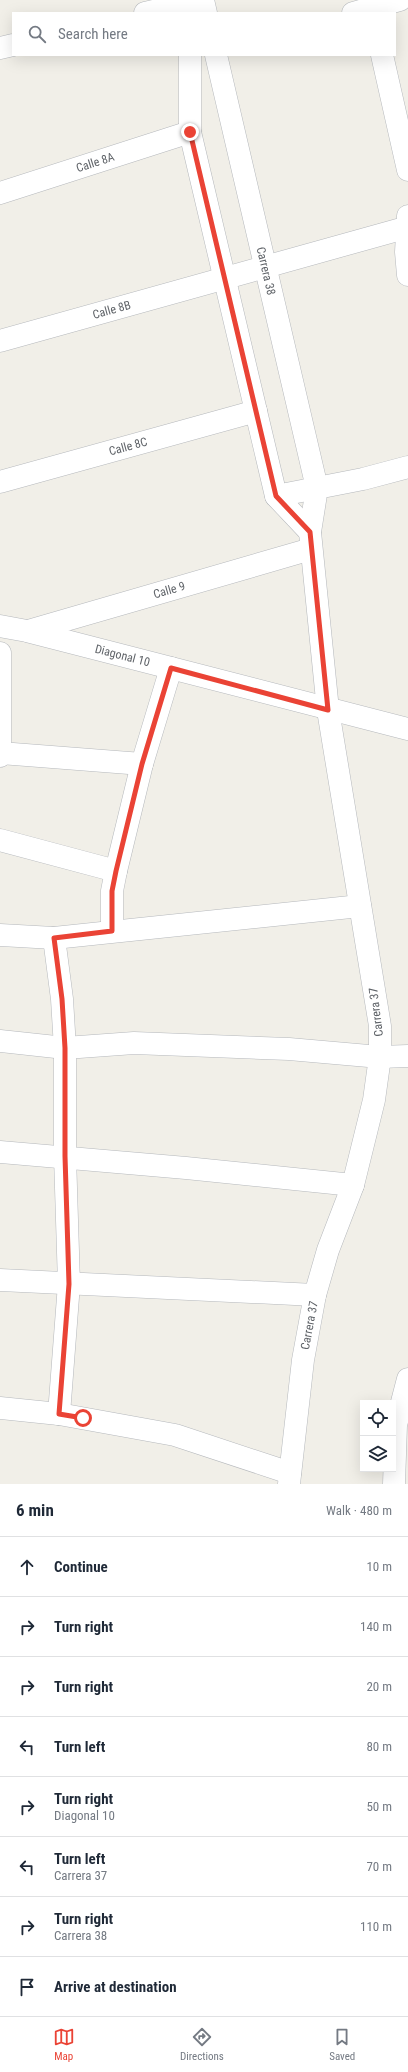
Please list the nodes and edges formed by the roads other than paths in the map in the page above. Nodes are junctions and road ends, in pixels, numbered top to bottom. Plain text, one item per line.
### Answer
1 (400, 0) edge
2 (191, 4) edge
3 (367, 8) edge
4 (150, 12) edge
5 (204, 12) edge
6 (12, 45) edge
7 (0, 48) edge
8 (206, 56) edge
9 (214, 56) edge
10 (382, 56) edge
11 (190, 58) edge
12 (190, 132) junction
13 (408, 170) edge
14 (0, 193) edge
15 (407, 223) edge
16 (265, 266) junction
17 (408, 275) edge
18 (224, 278) junction
19 (0, 341) edge
20 (256, 411) junction
21 (408, 467) edge
22 (0, 482) edge
23 (317, 488) junction
24 (276, 496) junction
25 (310, 540) junction
26 (0, 626) edge
27 (27, 631) junction
28 (0, 653) edge
29 (171, 668) junction
30 (328, 710) junction
31 (408, 729) edge
32 (0, 754) edge
33 (142, 764) junction
34 (0, 840) edge
35 (116, 871) junction
36 (360, 906) junction
37 (112, 931) junction
38 (0, 935) edge
39 (54, 938) junction
40 (0, 1041) edge
41 (65, 1048) junction
42 (408, 1056) edge
43 (380, 1057) junction
44 (0, 1152) edge
45 (65, 1156) junction
46 (353, 1185) junction
47 (0, 1280) edge
48 (69, 1284) junction
49 (315, 1295) junction
50 (408, 1379) edge
51 (0, 1408) edge
52 (59, 1414) junction
53 (290, 1479) edge
54 (394, 1484) edge

1 - 3 street
2 - 4 street
2 - 5 street
6 - 7 street
8 - 11 street
9 - 16 street, Carrera 38
10 - 13 street
11 - 12 street
12 - 14 street, Calle 8A
12 - 18 street
15 - 16 street
15 - 17 street
16 - 18 street
16 - 23 street, Carrera 38
18 - 19 street, Calle 8B
18 - 20 street
20 - 22 street, Calle 8C
20 - 24 street
21 - 23 street
23 - 24 street
23 - 25 street, Carrera 37
24 - 25 street
25 - 27 street, Calle 9
25 - 30 street, Carrera 37
26 - 27 street, Diagonal 10
27 - 29 street, Diagonal 10
28 - 32 street
29 - 30 street, Diagonal 10
29 - 33 street
30 - 31 street, Diagonal 10
30 - 36 street, Carrera 37
32 - 33 street
33 - 35 street
34 - 35 street
35 - 37 street
36 - 37 street
36 - 43 street, Carrera 37
37 - 39 street
38 - 39 street
39 - 41 street
40 - 41 street
41 - 43 street
41 - 45 street
42 - 43 street
43 - 46 street, Carrera 37
44 - 45 street
45 - 46 street
45 - 48 street
46 - 49 street, Carrera 37
47 - 48 street
48 - 49 street
48 - 52 street
49 - 53 street, Carrera 37
50 - 54 street
51 - 52 street
52 - 53 street

